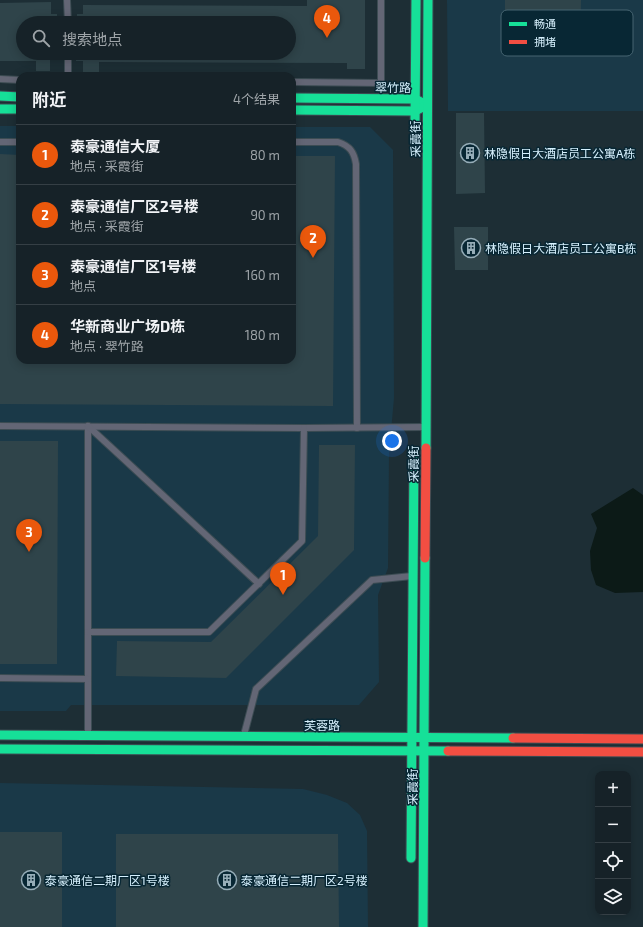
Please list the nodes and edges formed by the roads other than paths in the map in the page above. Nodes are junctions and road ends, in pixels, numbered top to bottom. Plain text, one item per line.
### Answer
1 (68, 0) edge
2 (381, 0) edge
3 (416, 0) edge
4 (428, 0) edge
5 (68, 16) edge
6 (68, 60) edge
7 (68, 72) edge
8 (0, 79) edge
9 (16, 80) edge
10 (296, 82) edge
11 (0, 96) edge
12 (16, 97) edge
13 (296, 98) edge
14 (415, 99) junction
15 (427, 105) junction
16 (0, 109) edge
17 (16, 109) edge
18 (296, 110) edge
19 (415, 111) junction
20 (415, 134) dead end
21 (0, 142) edge
22 (16, 142) edge
23 (296, 142) edge
24 (0, 426) edge
25 (88, 426) junction
26 (304, 428) junction
27 (357, 428) junction
28 (425, 428) junction
29 (414, 431) junction
30 (413, 575) junction
31 (426, 575) junction
32 (259, 584) junction
33 (88, 632) junction
34 (0, 678) edge
35 (88, 679) junction
36 (0, 735) edge
37 (88, 736) junction
38 (244, 737) junction
39 (412, 738) junction
40 (424, 738) junction
41 (643, 739) edge
42 (0, 748) edge
43 (412, 751) junction
44 (424, 751) junction
45 (643, 752) edge
46 (411, 866) dead end
47 (422, 927) edge

1 - 5 lane
2 - 10 lane
3 - 14 street, 采霞街
4 - 15 street, 采霞街
6 - 7 lane
8 - 9 lane
11 - 12 street
13 - 14 street, 翠竹路
14 - 15 street, 翠竹路
14 - 19 street, 采霞街
15 - 19 street, 翠竹路
15 - 28 street, 采霞街
16 - 17 street
18 - 19 street, 翠竹路
19 - 20 street, 采霞街
21 - 22 lane
23 - 27 lane
24 - 25 lane
25 - 26 lane
25 - 32 lane
25 - 33 lane
26 - 27 lane
26 - 32 lane
27 - 29 lane
28 - 29 lane
28 - 31 street, 采霞街
29 - 30 street, 采霞街
30 - 31 lane
30 - 38 lane
30 - 39 street, 采霞街
31 - 40 street, 采霞街
32 - 33 lane
33 - 35 lane
34 - 35 lane
35 - 37 lane
36 - 37 street, 芙蓉路
37 - 38 street, 芙蓉路
38 - 39 street, 芙蓉路
39 - 40 street, 芙蓉路
39 - 43 street, 采霞街
40 - 41 street, 芙蓉路
40 - 44 street, 采霞街
42 - 43 street, 芙蓉路
43 - 44 street, 芙蓉路
43 - 46 street, 采霞街
44 - 45 street, 芙蓉路
44 - 47 street, 采霞街

